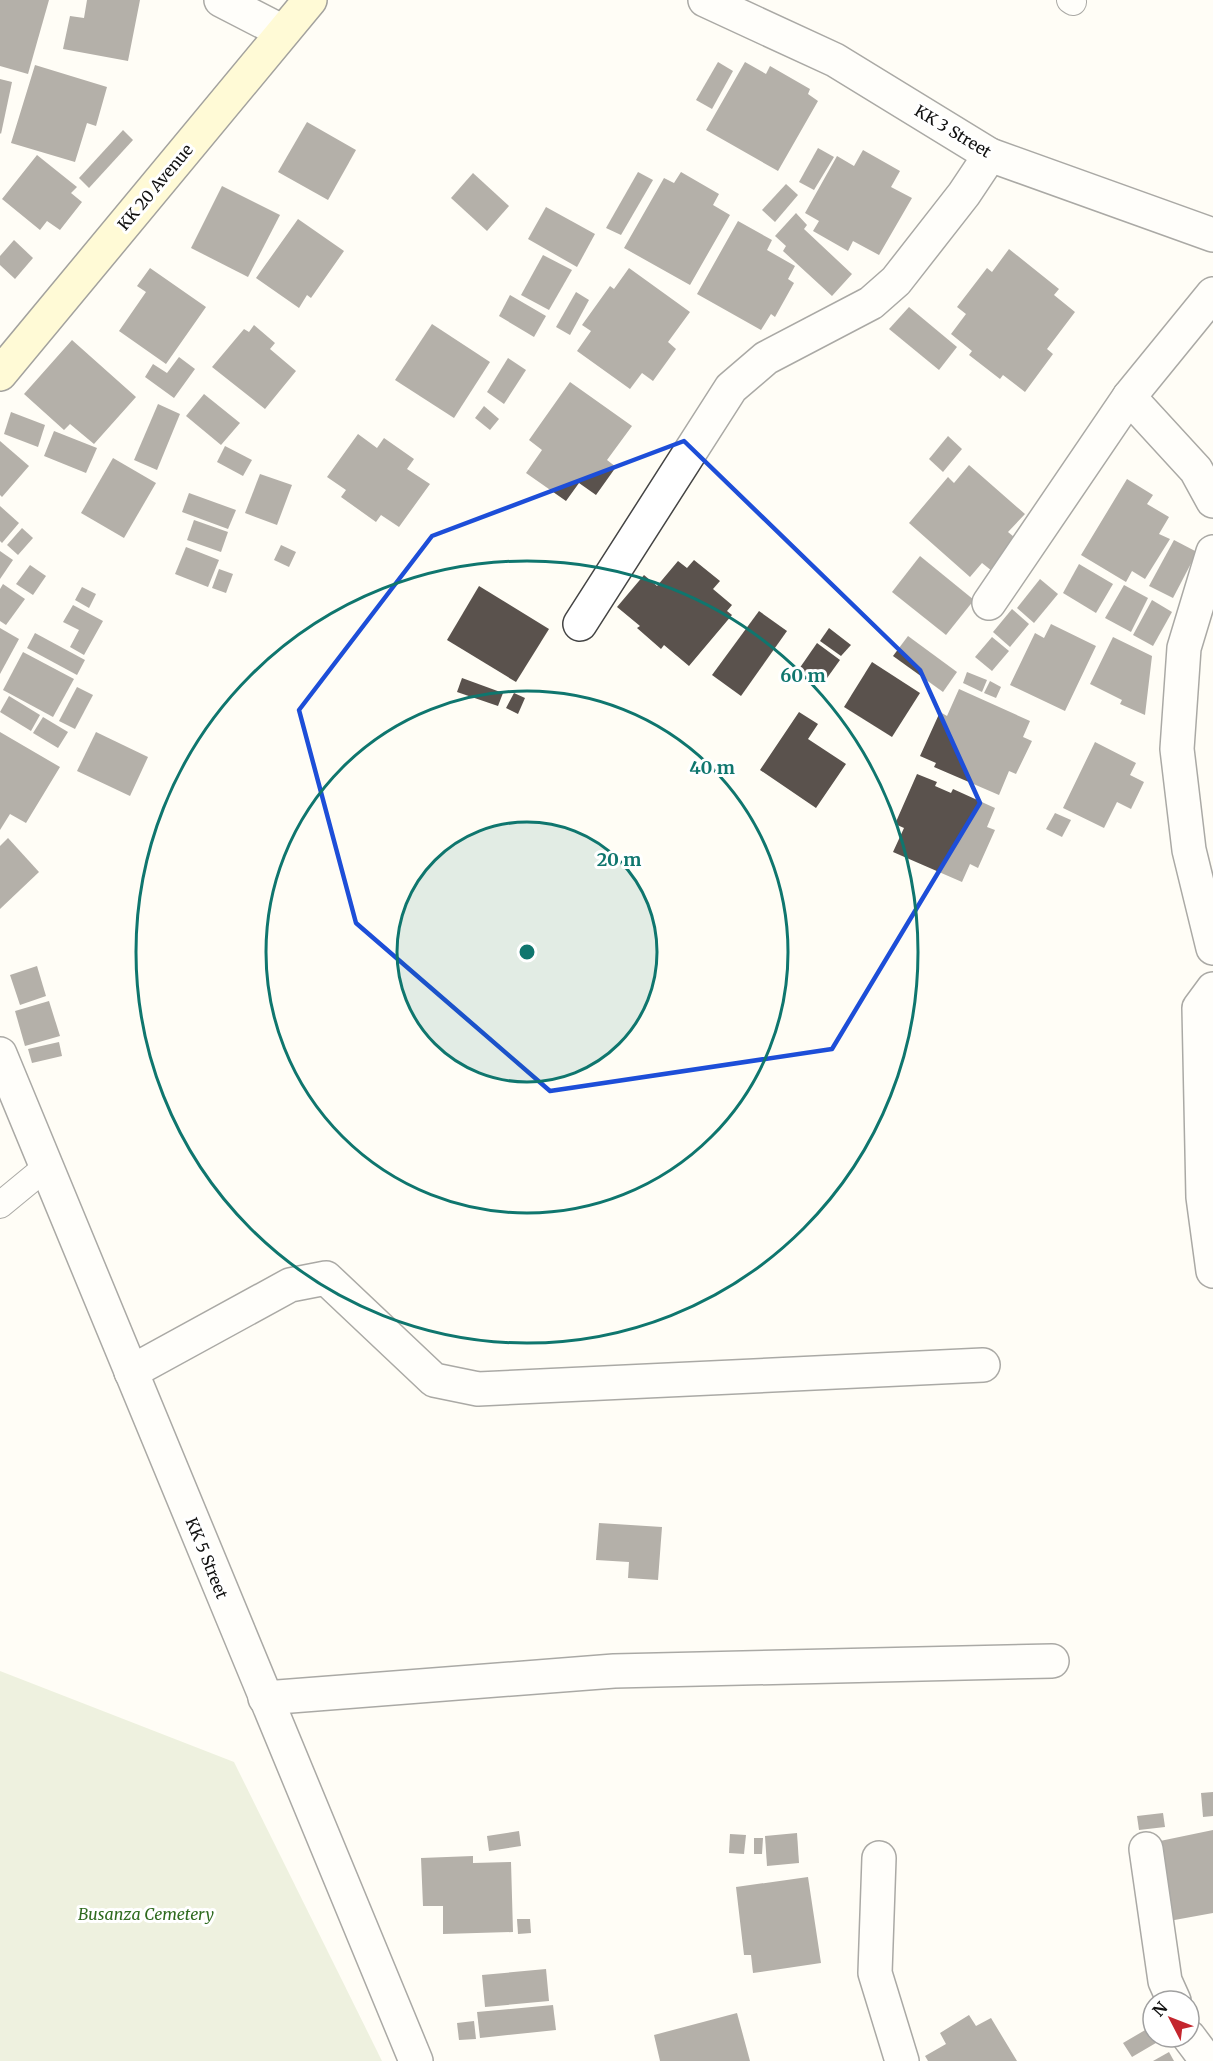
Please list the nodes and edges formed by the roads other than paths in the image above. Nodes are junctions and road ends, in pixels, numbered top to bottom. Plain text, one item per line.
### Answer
1 (221, 0) edge
2 (310, 0) edge
3 (705, 0) edge
4 (284, 32) junction
5 (990, 155) junction
6 (1213, 236) edge
7 (1213, 294) edge
8 (0, 374) edge
9 (1129, 397) junction
10 (1213, 501) edge
11 (1213, 552) edge
12 (989, 603) dead end
13 (580, 624) dead end
14 (1213, 948) edge
15 (1213, 989) edge
16 (0, 1054) edge
17 (45, 1168) junction
18 (0, 1205) edge
19 (1213, 1271) edge
20 (984, 1365) dead end
21 (131, 1372) junction
22 (1052, 1661) dead end
23 (265, 1698) junction
24 (1146, 1849) dead end
25 (879, 1858) dead end
26 (1169, 1989) edge
27 (416, 2061) edge
28 (902, 2061) edge

1 - 4 street
2 - 4 main road, KK 20 Avenue
3 - 5 street, KK 3 Street
4 - 8 main road, KK 20 Avenue
5 - 6 street, KK 3 Street
5 - 13 street
7 - 9 street
9 - 10 street
9 - 12 street
11 - 14 street
15 - 19 street
16 - 17 street, KK 5 Street
17 - 18 lane
17 - 21 street, KK 5 Street
20 - 21 street
21 - 23 street, KK 5 Street
22 - 23 street
23 - 27 street, KK 5 Street
24 - 26 street
25 - 28 street

